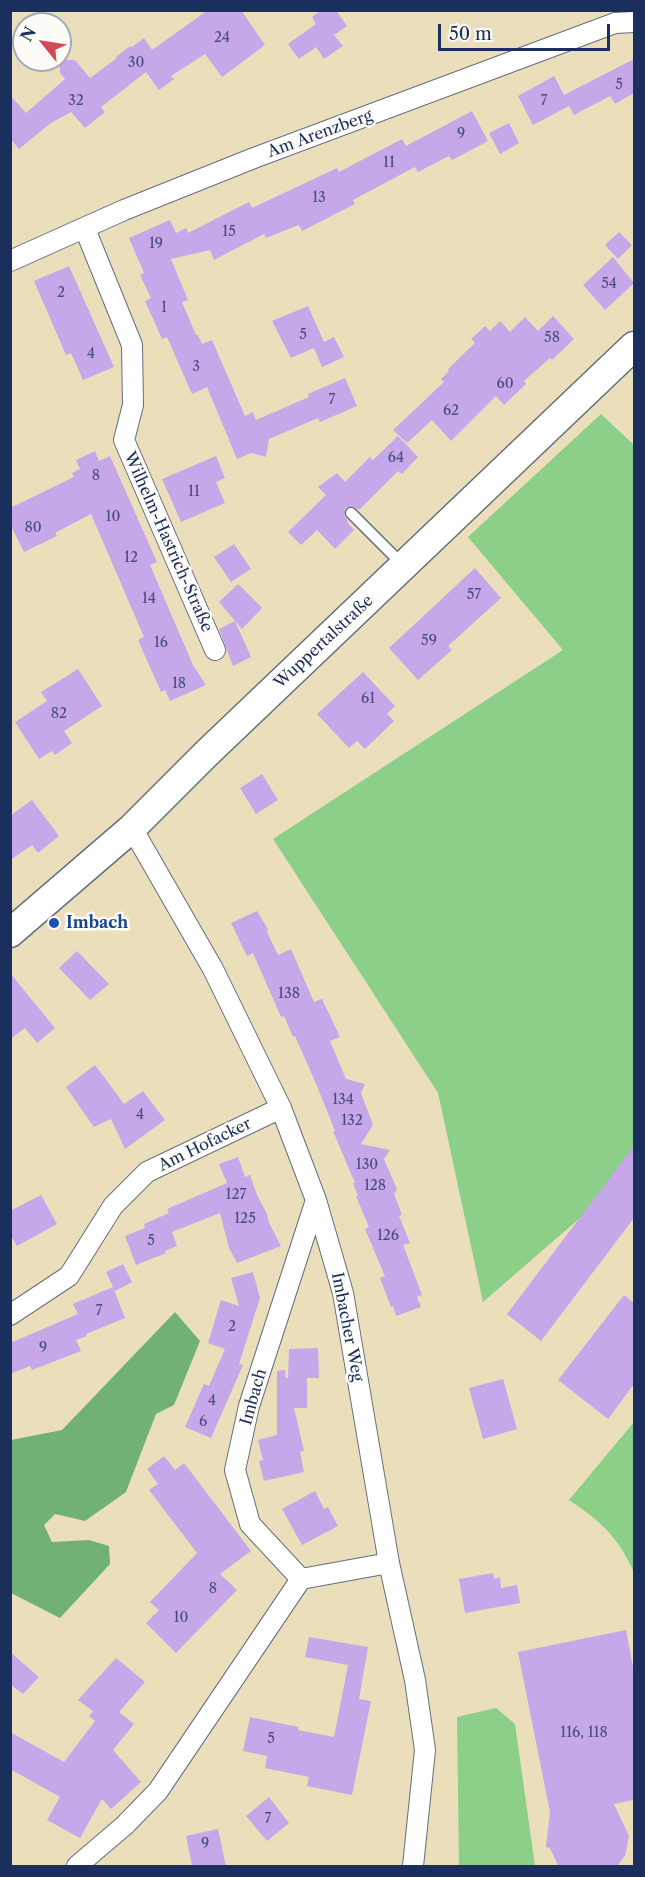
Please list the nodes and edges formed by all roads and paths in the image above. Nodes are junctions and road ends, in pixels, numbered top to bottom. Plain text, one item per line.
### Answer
1 (634, 22) edge
2 (85, 229) junction
3 (10, 261) edge
4 (634, 346) edge
5 (351, 513) dead end
6 (404, 567) junction
7 (215, 650) dead end
8 (132, 828) junction
9 (10, 933) edge
10 (281, 1108) junction
11 (316, 1200) junction
12 (10, 1315) edge
13 (389, 1563) junction
14 (301, 1579) junction
15 (77, 1866) edge
16 (413, 1866) edge

1 - 2 street, Am Arenzberg
2 - 3 street, Am Arenzberg
2 - 7 street, Wilhelm-Hastrich-Straße
4 - 6 main road, Wuppertalstraße
5 - 6 lane
6 - 8 main road, Wuppertalstraße
8 - 9 main road, Wuppertalstraße
8 - 10 street, Imbacher Weg
10 - 11 street, Imbacher Weg
10 - 12 street, Am Hofacker
11 - 13 street, Imbacher Weg
11 - 14 street, Imbach
13 - 14 street
13 - 16 street, Imbacher Weg
14 - 15 street

